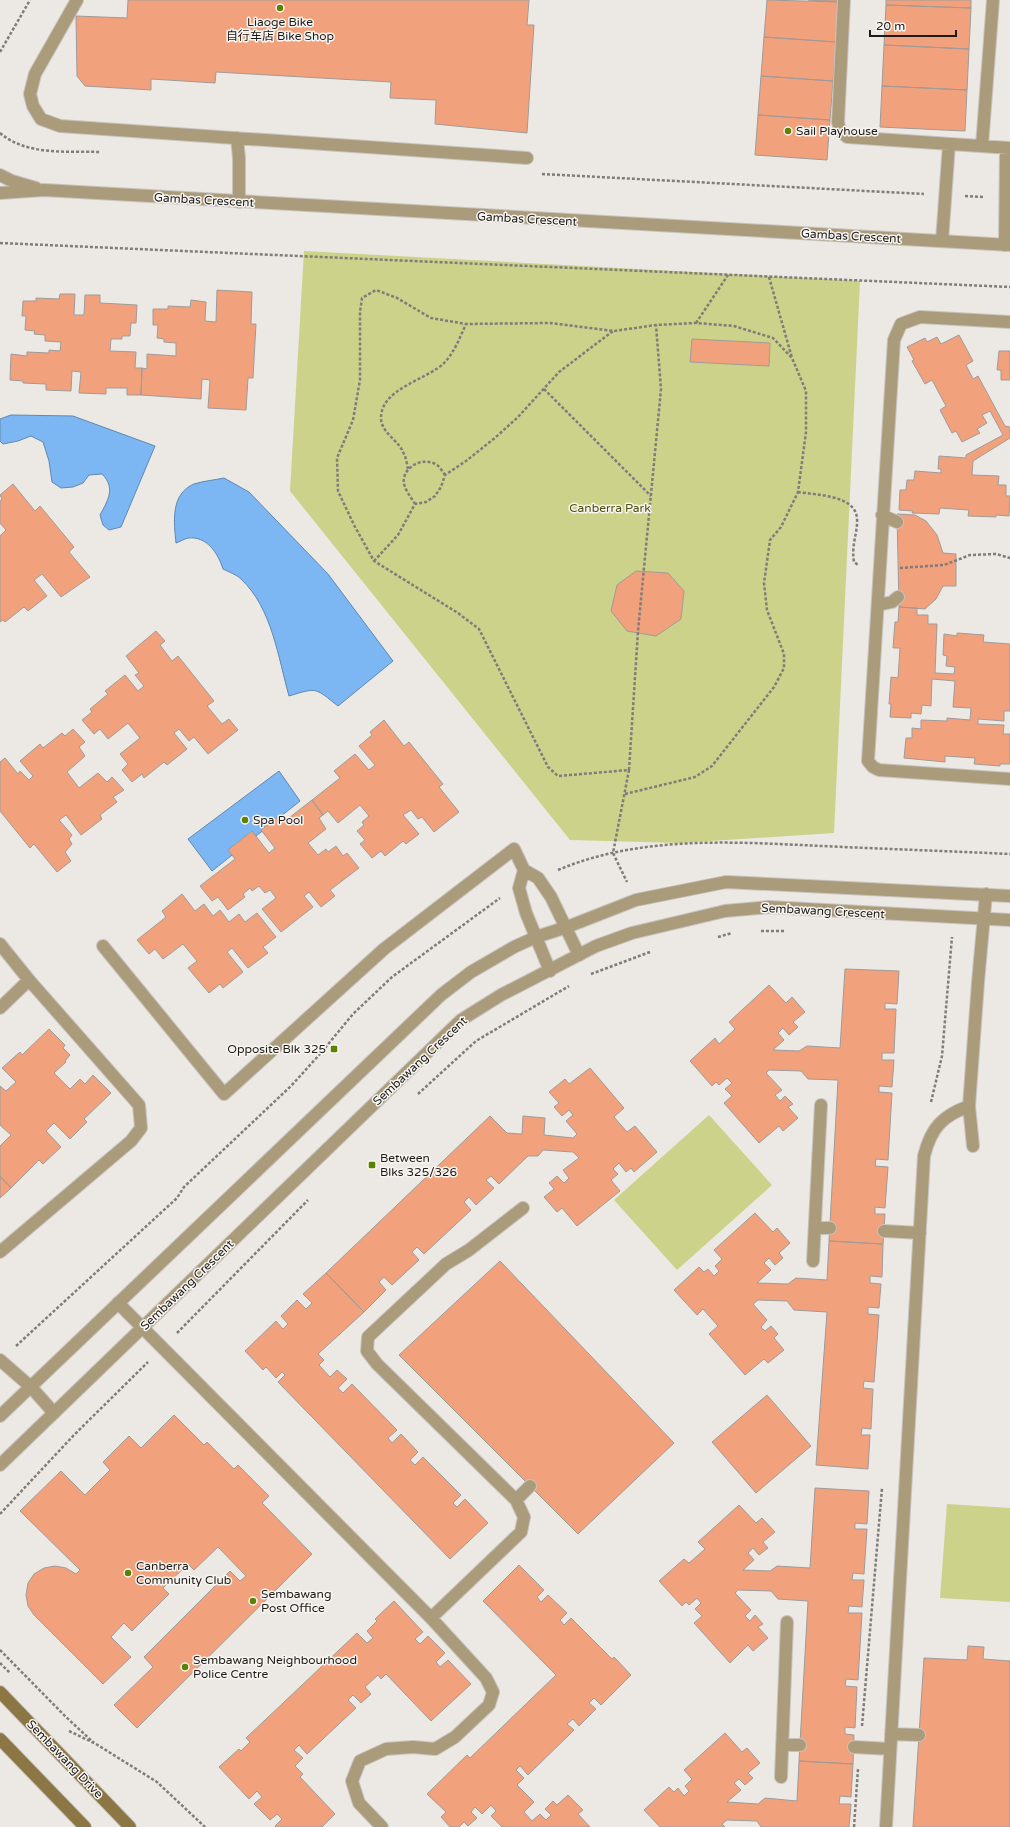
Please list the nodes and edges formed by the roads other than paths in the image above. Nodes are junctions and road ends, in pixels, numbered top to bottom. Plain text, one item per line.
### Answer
1 (78, 0) edge
2 (844, 0) edge
3 (993, 0) edge
4 (237, 138) junction
5 (949, 144) junction
6 (982, 146) junction
7 (1008, 148) edge
8 (527, 158) dead end
9 (0, 175) edge
10 (44, 190) junction
11 (0, 193) edge
12 (240, 202) junction
13 (942, 241) junction
14 (1008, 245) edge
15 (1010, 322) edge
16 (882, 515) junction
17 (898, 522) dead end
18 (898, 597) dead end
19 (878, 605) junction
20 (1010, 779) edge
21 (524, 870) junction
22 (986, 894) junction
23 (1010, 896) edge
24 (984, 919) junction
25 (1010, 920) edge
26 (567, 927) junction
27 (536, 937) junction
28 (0, 944) edge
29 (103, 946) dead end
30 (579, 955) junction
31 (550, 971) junction
32 (29, 980) junction
33 (0, 1008) edge
34 (821, 1105) dead end
35 (970, 1106) junction
36 (973, 1146) dead end
37 (523, 1208) dead end
38 (815, 1228) junction
39 (830, 1228) dead end
40 (884, 1231) dead end
41 (920, 1233) junction
42 (0, 1252) edge
43 (813, 1261) dead end
44 (118, 1303) junction
45 (143, 1328) junction
46 (0, 1360) edge
47 (30, 1387) junction
48 (54, 1413) junction
49 (0, 1416) edge
50 (0, 1465) edge
51 (530, 1486) dead end
52 (516, 1500) junction
53 (430, 1618) junction
54 (787, 1622) dead end
55 (0, 1692) edge
56 (891, 1734) junction
57 (919, 1735) dead end
58 (0, 1739) edge
59 (782, 1745) junction
60 (800, 1746) dead end
61 (854, 1747) dead end
62 (890, 1749) junction
63 (781, 1777) dead end
64 (85, 1827) edge
65 (130, 1827) edge
66 (382, 1827) edge
67 (886, 1827) edge

1 - 4 street
2 - 5 street
3 - 6 street
4 - 8 street
4 - 12 street
5 - 6 street
5 - 13 street
6 - 7 street
7 - 14 street
9 - 10 street, Gambas Crescent
10 - 11 street, Gambas Crescent
10 - 12 street, Gambas Crescent
12 - 13 street, Gambas Crescent
13 - 14 street, Gambas Crescent
15 - 16 street
16 - 17 street
16 - 19 street
18 - 19 street
19 - 20 street
21 - 26 street
21 - 27 street
21 - 29 street
22 - 23 street, Sembawang Crescent
22 - 24 street
22 - 26 street, Sembawang Crescent
24 - 25 street, Sembawang Crescent
24 - 30 street, Sembawang Crescent
24 - 35 street
26 - 27 street, Sembawang Crescent
26 - 30 street
27 - 31 street
27 - 44 street, Sembawang Crescent
28 - 32 street
30 - 31 street, Sembawang Crescent
31 - 45 street, Sembawang Crescent
32 - 33 street
32 - 42 street
34 - 38 street
35 - 36 street
35 - 41 street
37 - 52 street
38 - 39 street
38 - 43 street
40 - 41 street
41 - 56 street
44 - 45 street
44 - 47 street, Sembawang Crescent
45 - 48 street, Sembawang Crescent
45 - 53 street
46 - 47 street
47 - 48 street
47 - 49 street, Sembawang Crescent
48 - 50 street, Sembawang Crescent
51 - 52 street
52 - 53 street
53 - 66 street
54 - 59 street
55 - 65 main road, Sembawang Drive
56 - 57 street
56 - 62 street
58 - 64 main road
59 - 60 street
59 - 63 street
61 - 62 street
62 - 67 street

